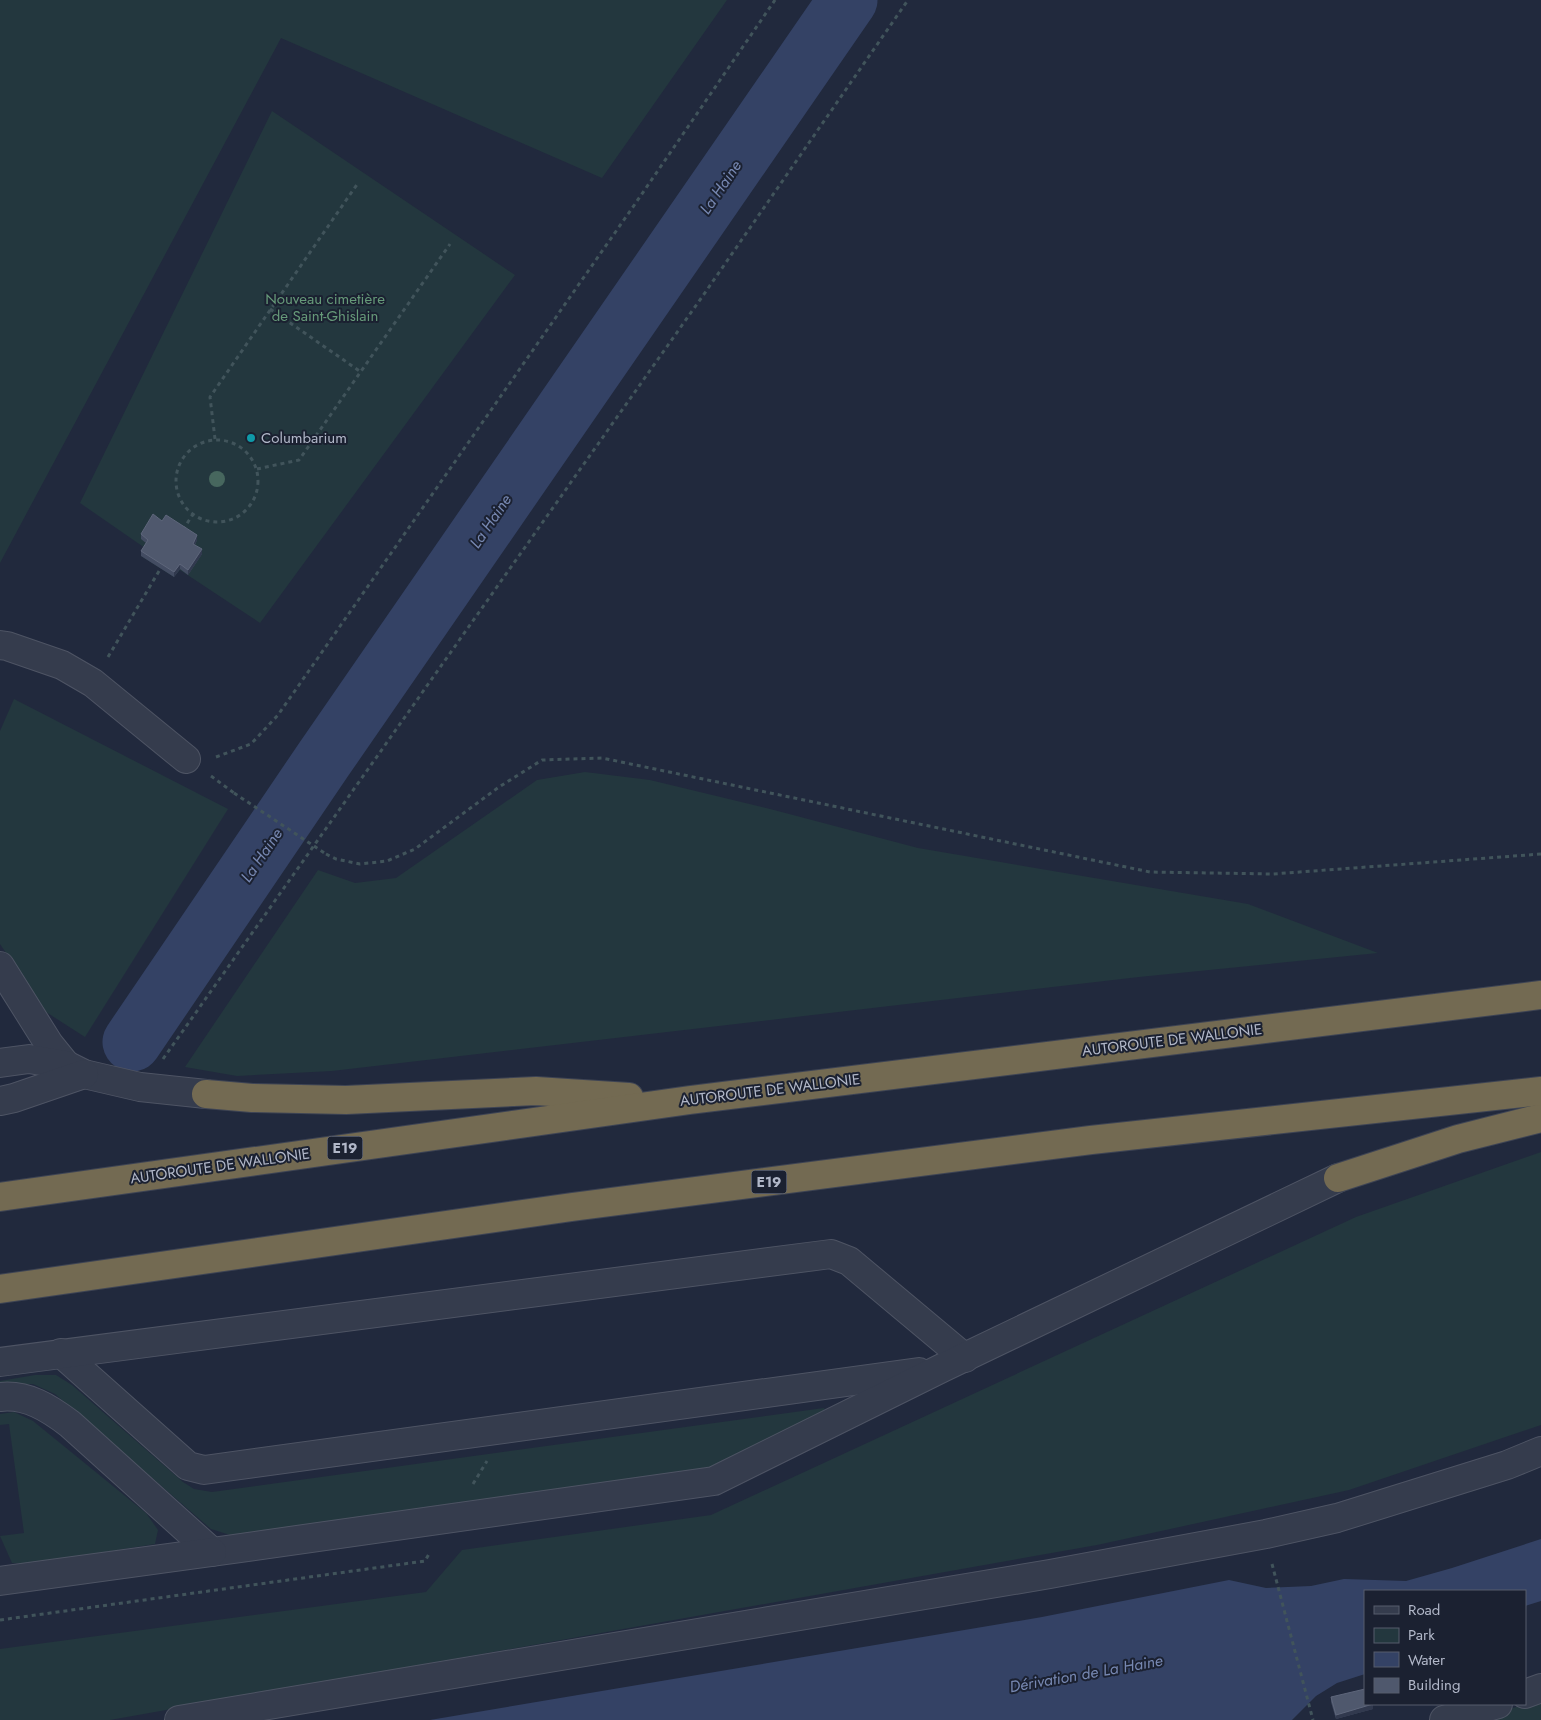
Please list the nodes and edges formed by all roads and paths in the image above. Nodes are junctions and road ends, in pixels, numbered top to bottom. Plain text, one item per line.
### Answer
1 (775, 0) edge
2 (908, 0) edge
3 (358, 183) dead end
4 (450, 244) dead end
5 (270, 309) junction
6 (361, 372) junction
7 (215, 439) junction
8 (257, 470) junction
9 (193, 514) junction
10 (183, 531) edge
11 (163, 565) edge
12 (2, 652) edge
13 (108, 658) dead end
14 (186, 759) joint
15 (234, 793) dead end
16 (1541, 854) edge
17 (0, 966) edge
18 (1541, 994) edge
19 (163, 1059) dead end
20 (0, 1063) edge
21 (75, 1070) junction
22 (1541, 1091) edge
23 (206, 1094) joint
24 (690, 1100) junction
25 (0, 1101) edge
26 (1541, 1118) edge
27 (1338, 1178) joint
28 (0, 1197) edge
29 (0, 1289) edge
30 (61, 1353) junction
31 (0, 1362) edge
32 (953, 1363) junction
33 (0, 1397) edge
34 (1541, 1452) edge
35 (212, 1552) junction
36 (1275, 1575) dead end
37 (0, 1581) edge
38 (1541, 1688) edge
39 (1526, 1694) edge
40 (1495, 1705) edge
41 (179, 1720) edge
42 (1313, 1720) edge
43 (1444, 1720) edge

1 - 14 path
2 - 19 path
3 - 5 path
4 - 6 path
5 - 6 path
5 - 7 path
6 - 8 path
7 - 8 path
7 - 9 path
8 - 9 path
9 - 10 path
11 - 13 path
12 - 14 street
15 - 16 path, bridge
17 - 21 street
18 - 24 highway, AUTOROUTE DE WALLONIE / E19
20 - 21 street
21 - 23 street
21 - 25 street
22 - 29 highway, E19
23 - 24 highway
24 - 28 highway, AUTOROUTE DE WALLONIE / E19
26 - 27 highway
27 - 32 street
30 - 31 street
30 - 32 street
30 - 32 street
32 - 35 street
33 - 35 street
34 - 41 street
35 - 37 street
36 - 42 path
38 - 39 street
40 - 43 street

